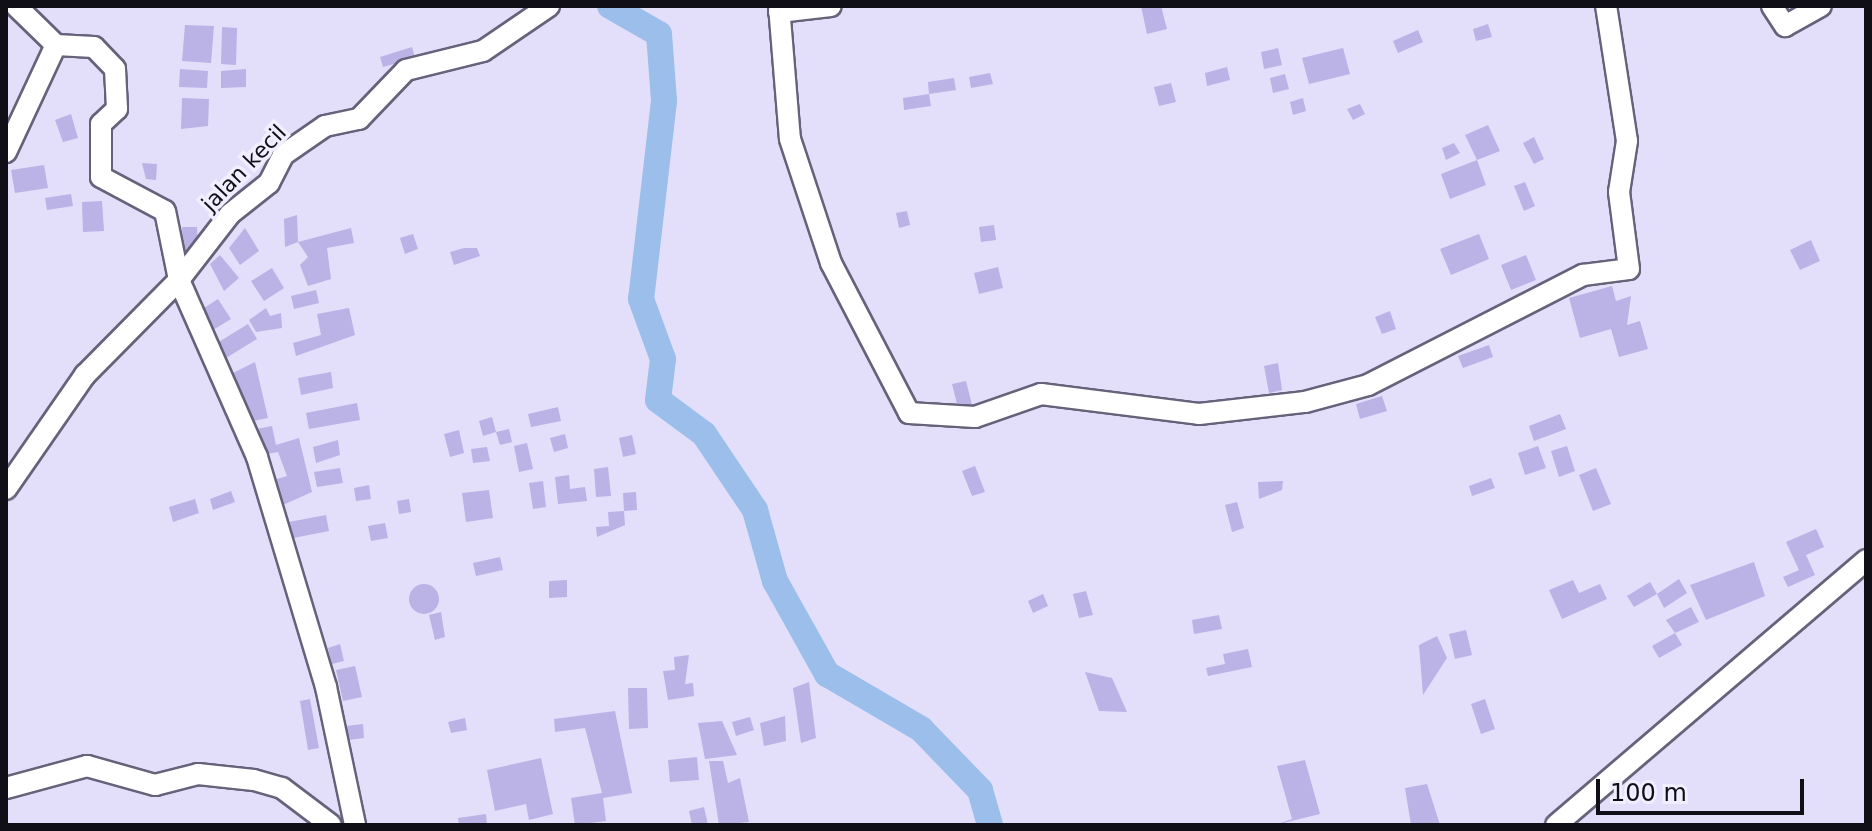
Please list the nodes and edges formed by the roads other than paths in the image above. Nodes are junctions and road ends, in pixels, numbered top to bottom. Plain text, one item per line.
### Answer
1 (16, 6) edge
2 (549, 6) edge
3 (831, 6) edge
4 (1605, 6) edge
5 (1772, 6) edge
6 (1821, 6) edge
7 (779, 9) edge
8 (56, 45) junction
9 (6, 152) edge
10 (179, 280) junction
11 (14, 469) edge
12 (6, 489) edge
13 (1866, 560) edge
14 (6, 788) edge
15 (331, 825) edge
16 (355, 825) edge
17 (1556, 825) edge

1 - 8 street
2 - 10 street, jalan kecil
3 - 7 street
4 - 7 street
5 - 6 street
8 - 9 street
8 - 10 street
10 - 11 street, jalan kecil
10 - 16 street
11 - 12 street, jalan kecil
13 - 17 street
14 - 15 street

